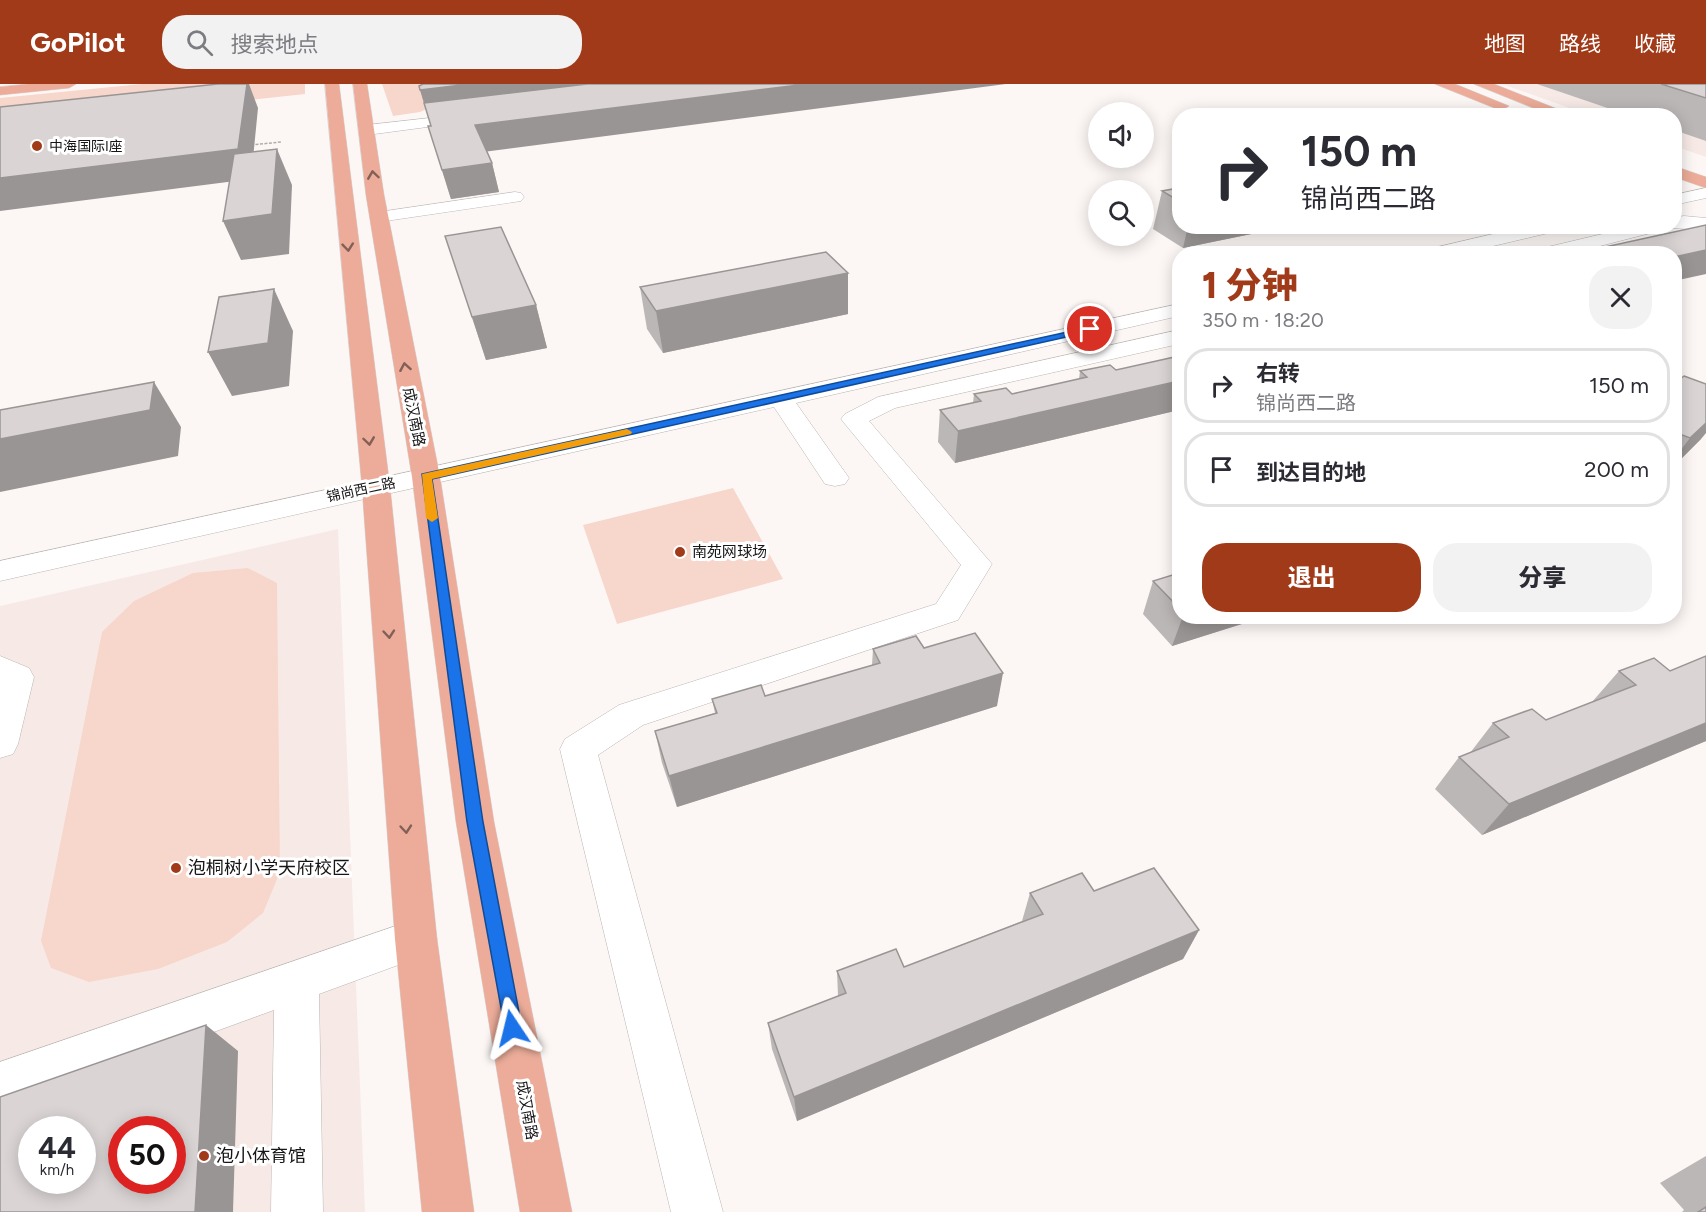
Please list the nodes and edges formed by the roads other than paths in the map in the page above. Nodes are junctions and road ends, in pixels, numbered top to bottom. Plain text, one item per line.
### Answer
1 (24, 84) edge
2 (69, 84) edge
3 (332, 84) edge
4 (360, 84) edge
5 (1442, 84) edge
6 (1481, 84) edge
7 (0, 89) edge
8 (1505, 108) edge
9 (1546, 108) edge
10 (495, 115) edge
11 (367, 130) junction
12 (1682, 157) edge
13 (1706, 166) edge
14 (1682, 174) edge
15 (1706, 183) edge
16 (1706, 193) edge
17 (515, 197) dead end
18 (1682, 198) edge
19 (379, 217) junction
20 (1682, 222) edge
21 (1706, 224) edge
22 (1519, 234) edge
23 (1628, 234) edge
24 (1467, 246) edge
25 (1576, 246) edge
26 (1172, 312) edge
27 (1172, 339) edge
28 (780, 398) junction
29 (426, 477) junction
30 (836, 478) dead end
31 (376, 487) junction
32 (0, 571) edge
33 (0, 668) edge
34 (0, 744) edge
35 (416, 939) junction
36 (297, 981) junction
37 (0, 1086) edge
38 (297, 1212) edge
39 (448, 1212) edge
40 (546, 1212) edge
41 (697, 1212) edge

1 - 7 main road
2 - 7 main road
3 -> 31 main road
4 - 11 main road, 成汉南路
5 - 8 main road
6 - 9 main road
10 - 11 street
19 -> 11 main road, 成汉南路
12 - 13 main road
14 - 15 main road
16 - 18 street
17 - 19 street
29 -> 19 main road, 成汉南路
20 - 21 street
22 - 24 street
23 - 25 street
26 - 28 street, 锦尚西二路
27 - 41 street
28 - 29 street, 锦尚西二路
28 - 30 street
29 - 31 street, 锦尚西二路
29 - 40 main road, 成汉南路
31 - 32 street, 锦尚西二路
31 -> 35 main road
33 - 34 street
35 - 36 street
35 - 39 main road
36 - 37 street
36 - 38 street

